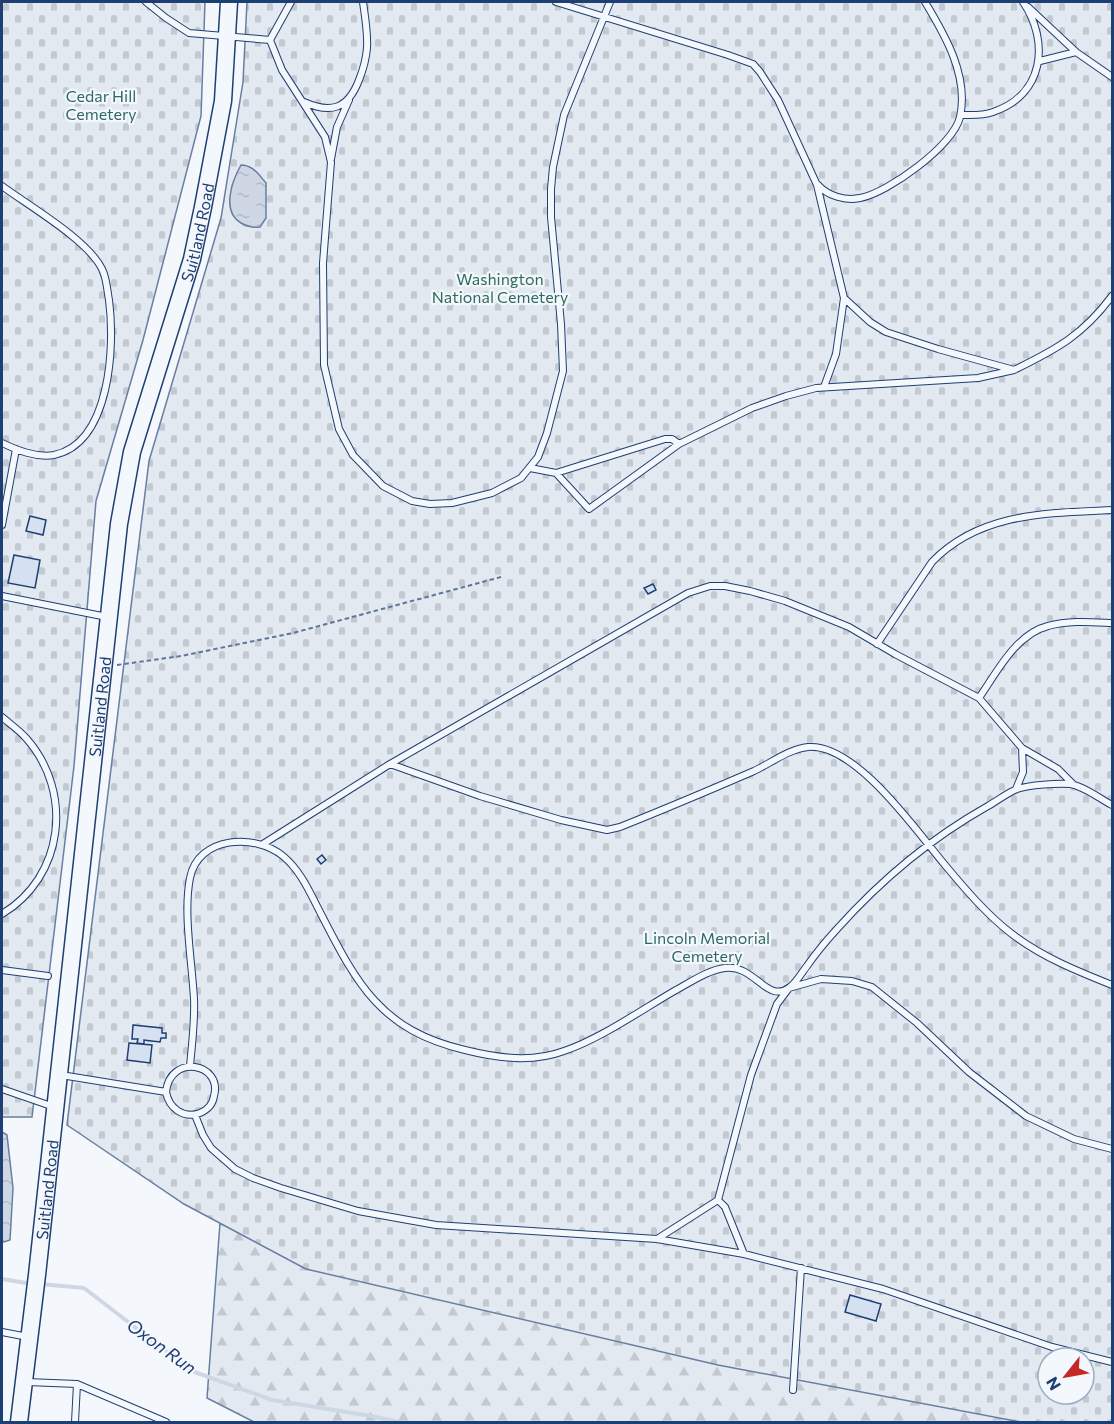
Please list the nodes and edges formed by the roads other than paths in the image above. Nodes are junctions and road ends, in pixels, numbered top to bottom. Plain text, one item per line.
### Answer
1 (146, 2) edge
2 (229, 2) edge
3 (291, 2) edge
4 (363, 2) edge
5 (556, 2) edge
6 (610, 2) edge
7 (925, 2) edge
8 (1024, 3) edge
9 (604, 16) junction
10 (228, 36) junction
11 (270, 40) junction
12 (1076, 52) junction
13 (1040, 60) junction
14 (1113, 77) edge
15 (350, 99) junction
16 (303, 102) junction
17 (961, 115) junction
18 (331, 162) junction
19 (817, 185) junction
20 (2, 186) edge
21 (1113, 296) edge
22 (844, 298) junction
23 (1014, 370) junction
24 (824, 387) junction
25 (2, 442) edge
26 (679, 444) junction
27 (16, 449) junction
28 (530, 468) junction
29 (556, 473) junction
30 (1113, 510) edge
31 (2, 525) edge
32 (2, 596) edge
33 (108, 617) junction
34 (1113, 623) edge
35 (877, 644) junction
36 (979, 698) junction
37 (2, 717) edge
38 (1022, 748) junction
39 (390, 764) junction
40 (1073, 784) junction
41 (1016, 789) junction
42 (1113, 805) edge
43 (262, 844) junction
44 (929, 845) junction
45 (2, 914) edge
46 (2, 970) edge
47 (48, 976) dead end
48 (1113, 985) edge
49 (789, 988) junction
50 (190, 1066) junction
51 (58, 1074) junction
52 (2, 1089) edge
53 (166, 1092) junction
54 (54, 1107) junction
55 (195, 1114) junction
56 (1113, 1149) edge
57 (718, 1200) junction
58 (657, 1239) junction
59 (744, 1254) junction
60 (801, 1268) junction
61 (2, 1332) edge
62 (29, 1337) junction
63 (1113, 1362) edge
64 (23, 1382) junction
65 (77, 1384) junction
66 (793, 1390) dead end
67 (19, 1422) edge
68 (75, 1422) edge
69 (166, 1422) edge

1 - 10 lane
2 - 10 main road, Suitland Road
3 - 11 lane
4 - 15 lane
5 - 9 lane
6 - 9 lane
7 - 17 lane
8 - 12 lane
8 - 13 lane
9 - 19 lane
9 - 28 lane
10 - 11 lane
10 - 33 main road, Suitland Road
11 - 16 lane
12 - 13 lane
12 - 14 lane
13 - 17 lane
15 - 16 lane
15 - 18 lane
16 - 18 lane
17 - 19 lane
18 - 28 lane
19 - 22 lane
20 - 27 lane
21 - 23 lane
22 - 23 lane
22 - 24 lane
23 - 24 lane
24 - 26 lane
25 - 27 lane
26 - 29 lane
26 - 29 lane
27 - 31 lane
28 - 29 lane
30 - 35 lane
32 - 33 lane
33 - 51 main road, Suitland Road
34 - 36 lane
35 - 36 lane
35 - 39 lane
36 - 38 lane
37 - 45 lane
38 - 40 lane
38 - 41 lane
39 - 43 lane
39 - 44 lane
40 - 41 lane
40 - 42 lane
41 - 44 lane
43 - 49 lane
43 - 50 lane
44 - 48 lane
44 - 49 lane
46 - 47 lane
49 - 56 lane
49 - 57 lane
50 - 53 lane
50 - 55 lane
51 - 53 lane
51 - 54 main road, Suitland Road
52 - 54 lane
53 - 55 lane
54 - 62 main road, Suitland Road
55 - 58 lane
57 - 58 lane
57 - 59 lane
58 - 59 lane
59 - 60 lane
60 - 63 lane
60 - 66 lane
61 - 62 lane
62 - 64 main road, Suitland Road
64 - 65 lane
64 - 67 main road, Suitland Road
65 - 68 lane
65 - 69 lane

